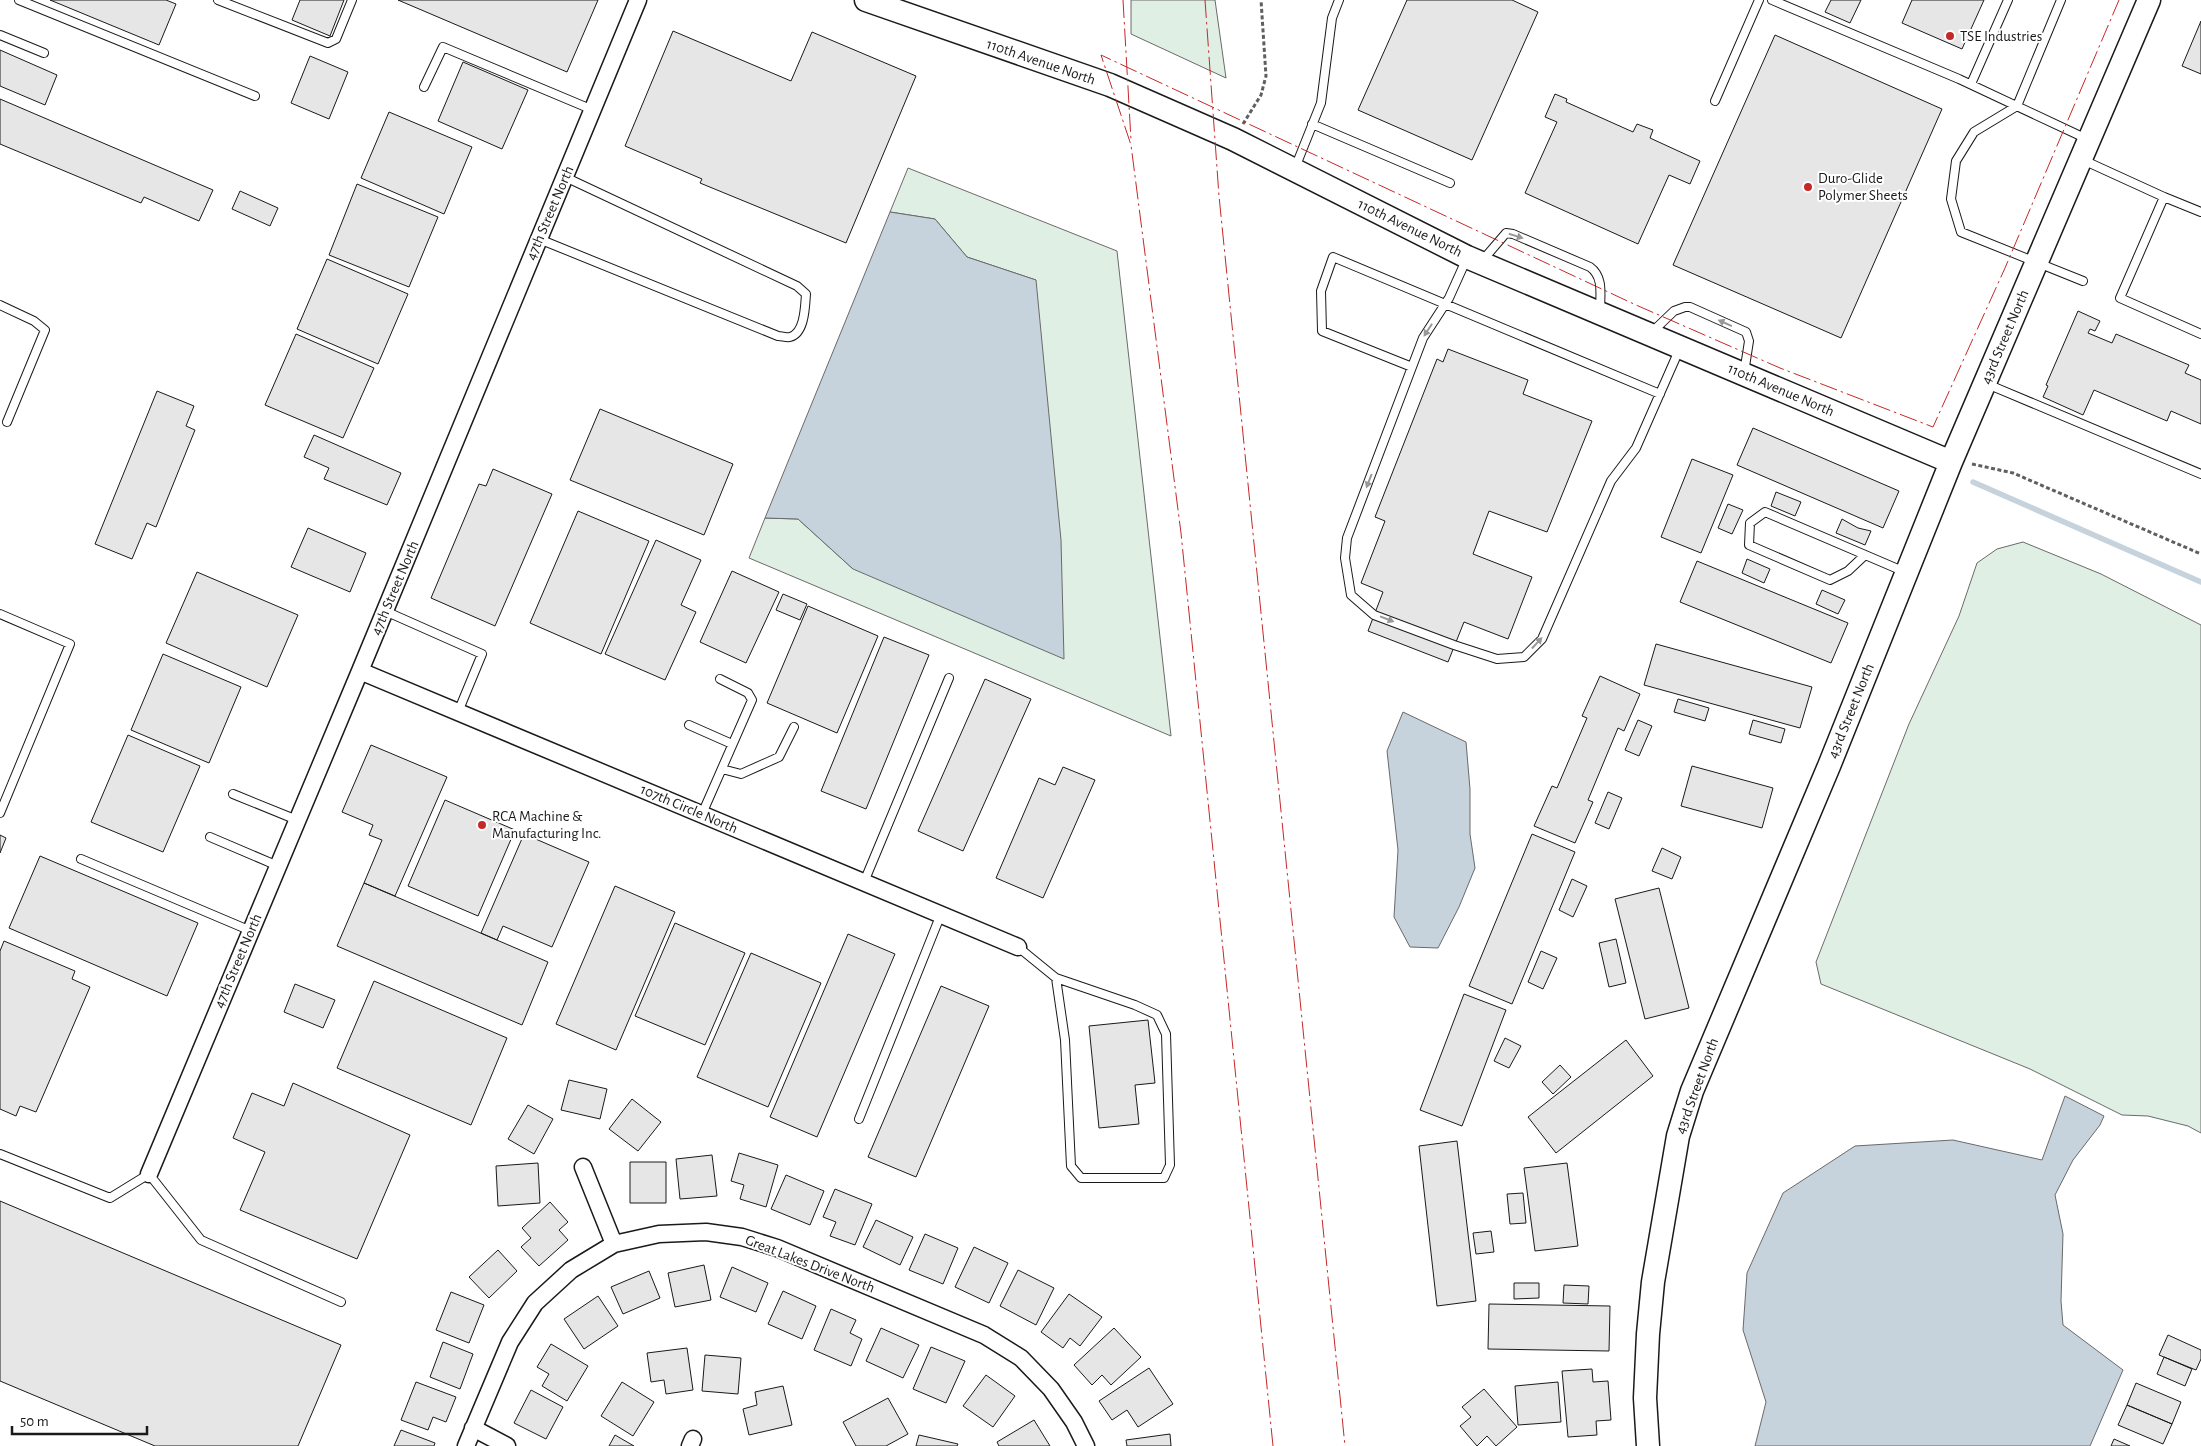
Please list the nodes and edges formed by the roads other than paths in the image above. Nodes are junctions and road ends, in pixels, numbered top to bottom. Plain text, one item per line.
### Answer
1 (19, 0) edge
2 (218, 0) edge
3 (352, 0) edge
4 (638, 0) edge
5 (866, 0) edge
6 (1339, 0) edge
7 (1759, 0) edge
8 (1772, 0) edge
9 (2008, 0) edge
10 (2061, 0) edge
11 (2149, 0) edge
12 (0, 35) edge
13 (44, 53) dead end
14 (1971, 84) junction
15 (424, 87) dead end
16 (255, 96) dead end
17 (1715, 101) dead end
18 (2017, 106) junction
19 (593, 110) junction
20 (1312, 124) junction
21 (2085, 150) junction
22 (1294, 170) junction
23 (565, 177) junction
24 (1450, 183) dead end
25 (2164, 197) junction
26 (2201, 212) edge
27 (539, 239) junction
28 (1474, 259) junction
29 (2037, 261) junction
30 (2082, 281) dead end
31 (1445, 304) junction
32 (0, 305) edge
33 (1600, 313) junction
34 (2201, 334) edge
35 (1650, 335) junction
36 (1680, 348) junction
37 (1412, 367) junction
38 (1744, 375) junction
39 (1985, 383) junction
40 (1660, 394) junction
41 (8, 422) dead end
42 (1952, 462) junction
43 (2201, 474) edge
44 (1865, 555) junction
45 (1907, 573) junction
46 (385, 611) junction
47 (0, 614) edge
48 (360, 671) junction
49 (949, 678) dead end
50 (720, 679) dead end
51 (458, 712) junction
52 (689, 725) dead end
53 (794, 728) dead end
54 (732, 744) junction
55 (722, 769) junction
56 (233, 794) dead end
57 (0, 813) edge
58 (702, 814) junction
59 (298, 820) junction
60 (210, 837) dead end
61 (81, 859) dead end
62 (278, 866) junction
63 (864, 882) junction
64 (941, 914) junction
65 (251, 931) junction
66 (1018, 946) joint
67 (1056, 978) junction
68 (859, 1119) dead end
69 (0, 1154) edge
70 (583, 1166) dead end
71 (149, 1174) junction
72 (614, 1244) junction
73 (341, 1302) dead end
74 (473, 1428) junction
75 (466, 1446) edge
76 (506, 1446) edge
77 (1086, 1446) edge
78 (1648, 1446) edge

1 - 16 lane
2 - 3 lane
4 - 19 street, 47th Street North
5 - 22 street, 110th Avenue North
6 - 20 lane
7 - 17 lane
8 - 14 lane
9 - 14 lane
10 - 18 lane
11 - 21 street, 43rd Street North
12 - 13 lane
14 - 18 lane
15 - 19 lane
18 - 21 lane
18 - 29 lane
19 - 23 street, 47th Street North
20 - 22 lane
20 - 24 lane
21 - 25 lane
21 - 29 street, 43rd Street North
22 - 28 street, 110th Avenue North
23 - 27 street, 47th Street North
23 - 27 lane
25 - 26 lane
25 - 34 lane
27 - 46 street, 47th Street North
28 - 31 lane
28 - 33 street, 110th Avenue North
28 -> 33 lane
29 - 30 lane
29 - 39 street, 43rd Street North
31 -> 37 lane
31 - 37 lane
31 - 40 lane
32 - 41 lane
33 - 35 street, 110th Avenue North
35 - 36 street, 110th Avenue North
38 -> 35 lane
36 - 38 street, 110th Avenue North
36 - 40 lane
37 -> 40 lane
38 - 42 street, 110th Avenue North
39 - 42 street, 43rd Street North
39 - 43 lane
42 - 45 street, 43rd Street North
44 - 44 lane
44 - 45 lane
45 - 78 street, 43rd Street North
46 - 48 street, 47th Street North
46 - 51 lane
47 - 57 lane
48 - 51 street, 107th Circle North
48 - 59 street, 47th Street North
49 - 63 lane
50 - 54 lane
51 - 58 street, 107th Circle North
52 - 54 lane
53 - 55 lane
54 - 55 lane
55 - 58 lane
56 - 59 lane
58 - 63 street, 107th Circle North
59 - 62 street, 47th Street North
60 - 62 lane
61 - 65 lane
62 - 65 street, 47th Street North
63 - 64 street, 107th Circle North
64 - 66 street, 107th Circle North
64 - 68 lane
65 - 71 street, 47th Street North
66 - 67 lane
67 - 67 lane
69 - 71 lane
70 - 72 street
71 - 73 lane
72 - 74 street, Great Lakes Drive North
72 - 77 street, Great Lakes Drive North
74 - 75 street, Great Lakes Drive North
74 - 76 street

